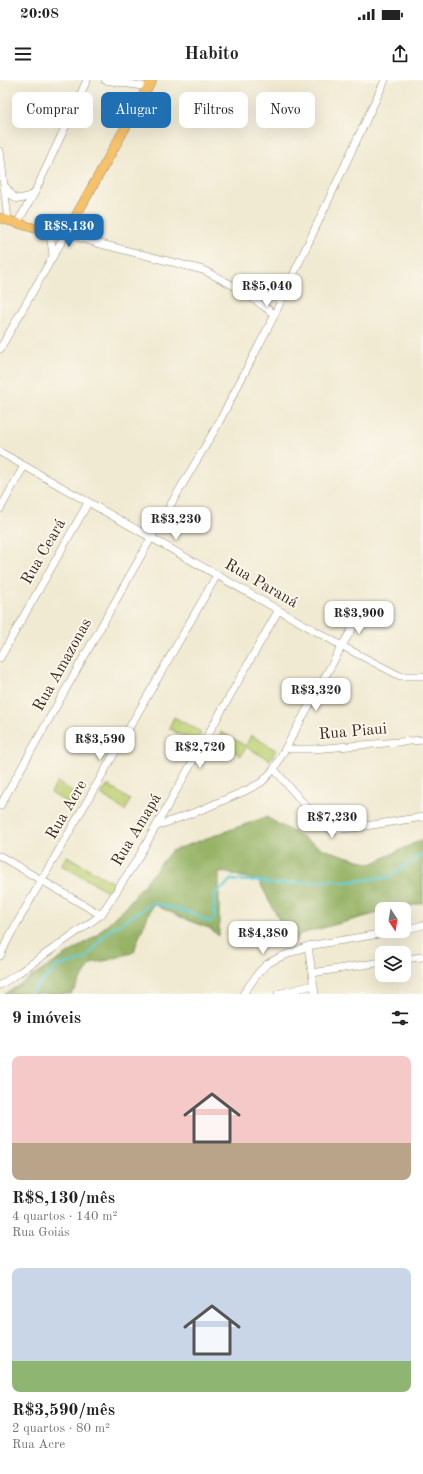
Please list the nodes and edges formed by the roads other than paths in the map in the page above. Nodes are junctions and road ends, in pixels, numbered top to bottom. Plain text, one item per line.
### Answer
1 (88, 80) edge
2 (105, 80) edge
3 (385, 80) edge
4 (150, 84) edge
5 (0, 151) edge
6 (4, 185) junction
7 (34, 194) junction
8 (4, 219) edge
9 (17, 223) junction
10 (68, 230) junction
11 (44, 231) junction
12 (53, 257) junction
13 (274, 314) junction
14 (0, 349) edge
15 (0, 452) edge
16 (24, 466) junction
17 (88, 503) junction
18 (0, 509) edge
19 (151, 538) junction
20 (218, 575) junction
21 (278, 611) junction
22 (361, 614) dead end
23 (342, 646) junction
24 (0, 658) edge
25 (423, 676) edge
26 (423, 740) edge
27 (285, 749) junction
28 (274, 769) junction
29 (0, 806) edge
30 (423, 817) edge
31 (156, 826) junction
32 (0, 856) edge
33 (42, 882) junction
34 (101, 916) junction
35 (423, 925) edge
36 (411, 928) edge
37 (375, 935) edge
38 (308, 946) junction
39 (0, 956) edge
40 (423, 956) edge
41 (411, 958) edge
42 (375, 963) edge
43 (312, 973) junction
44 (0, 984) edge
45 (313, 985) junction
46 (244, 994) edge
47 (278, 994) edge
48 (315, 994) edge

1 - 7 street
2 - 4 street
3 - 13 street, Rua Amazonas
4 - 10 main road
5 - 6 street
6 - 7 street
6 - 8 street
7 - 9 street
8 - 9 main road
9 - 11 main road
10 - 11 main road
10 - 12 street
10 - 13 street
11 - 12 street
12 - 14 street
13 - 19 street, Rua Amazonas
15 - 16 street, Rua Paraná
16 - 17 street, Rua Paraná
16 - 18 street
17 - 19 street, Rua Paraná
17 - 24 street, Rua Ceará
19 - 20 street, Rua Paraná
19 - 29 street, Rua Amazonas
20 - 21 street, Rua Paraná
20 - 33 street, Rua Acre
21 - 23 street, Rua Paraná
21 - 31 street, Rua Amapá
22 - 23 street
23 - 25 street, Rua Paraná
23 - 27 street
26 - 27 street, Rua Piaui
27 - 28 street
28 - 30 street
28 - 31 street
31 - 34 street, Rua Amapá
32 - 33 street
33 - 34 street
33 - 39 street, Rua Acre
34 - 44 street
35 - 36 street
37 - 38 street
38 - 43 street
38 - 46 street
40 - 41 street
42 - 43 street
43 - 45 street
45 - 47 street
45 - 48 street

